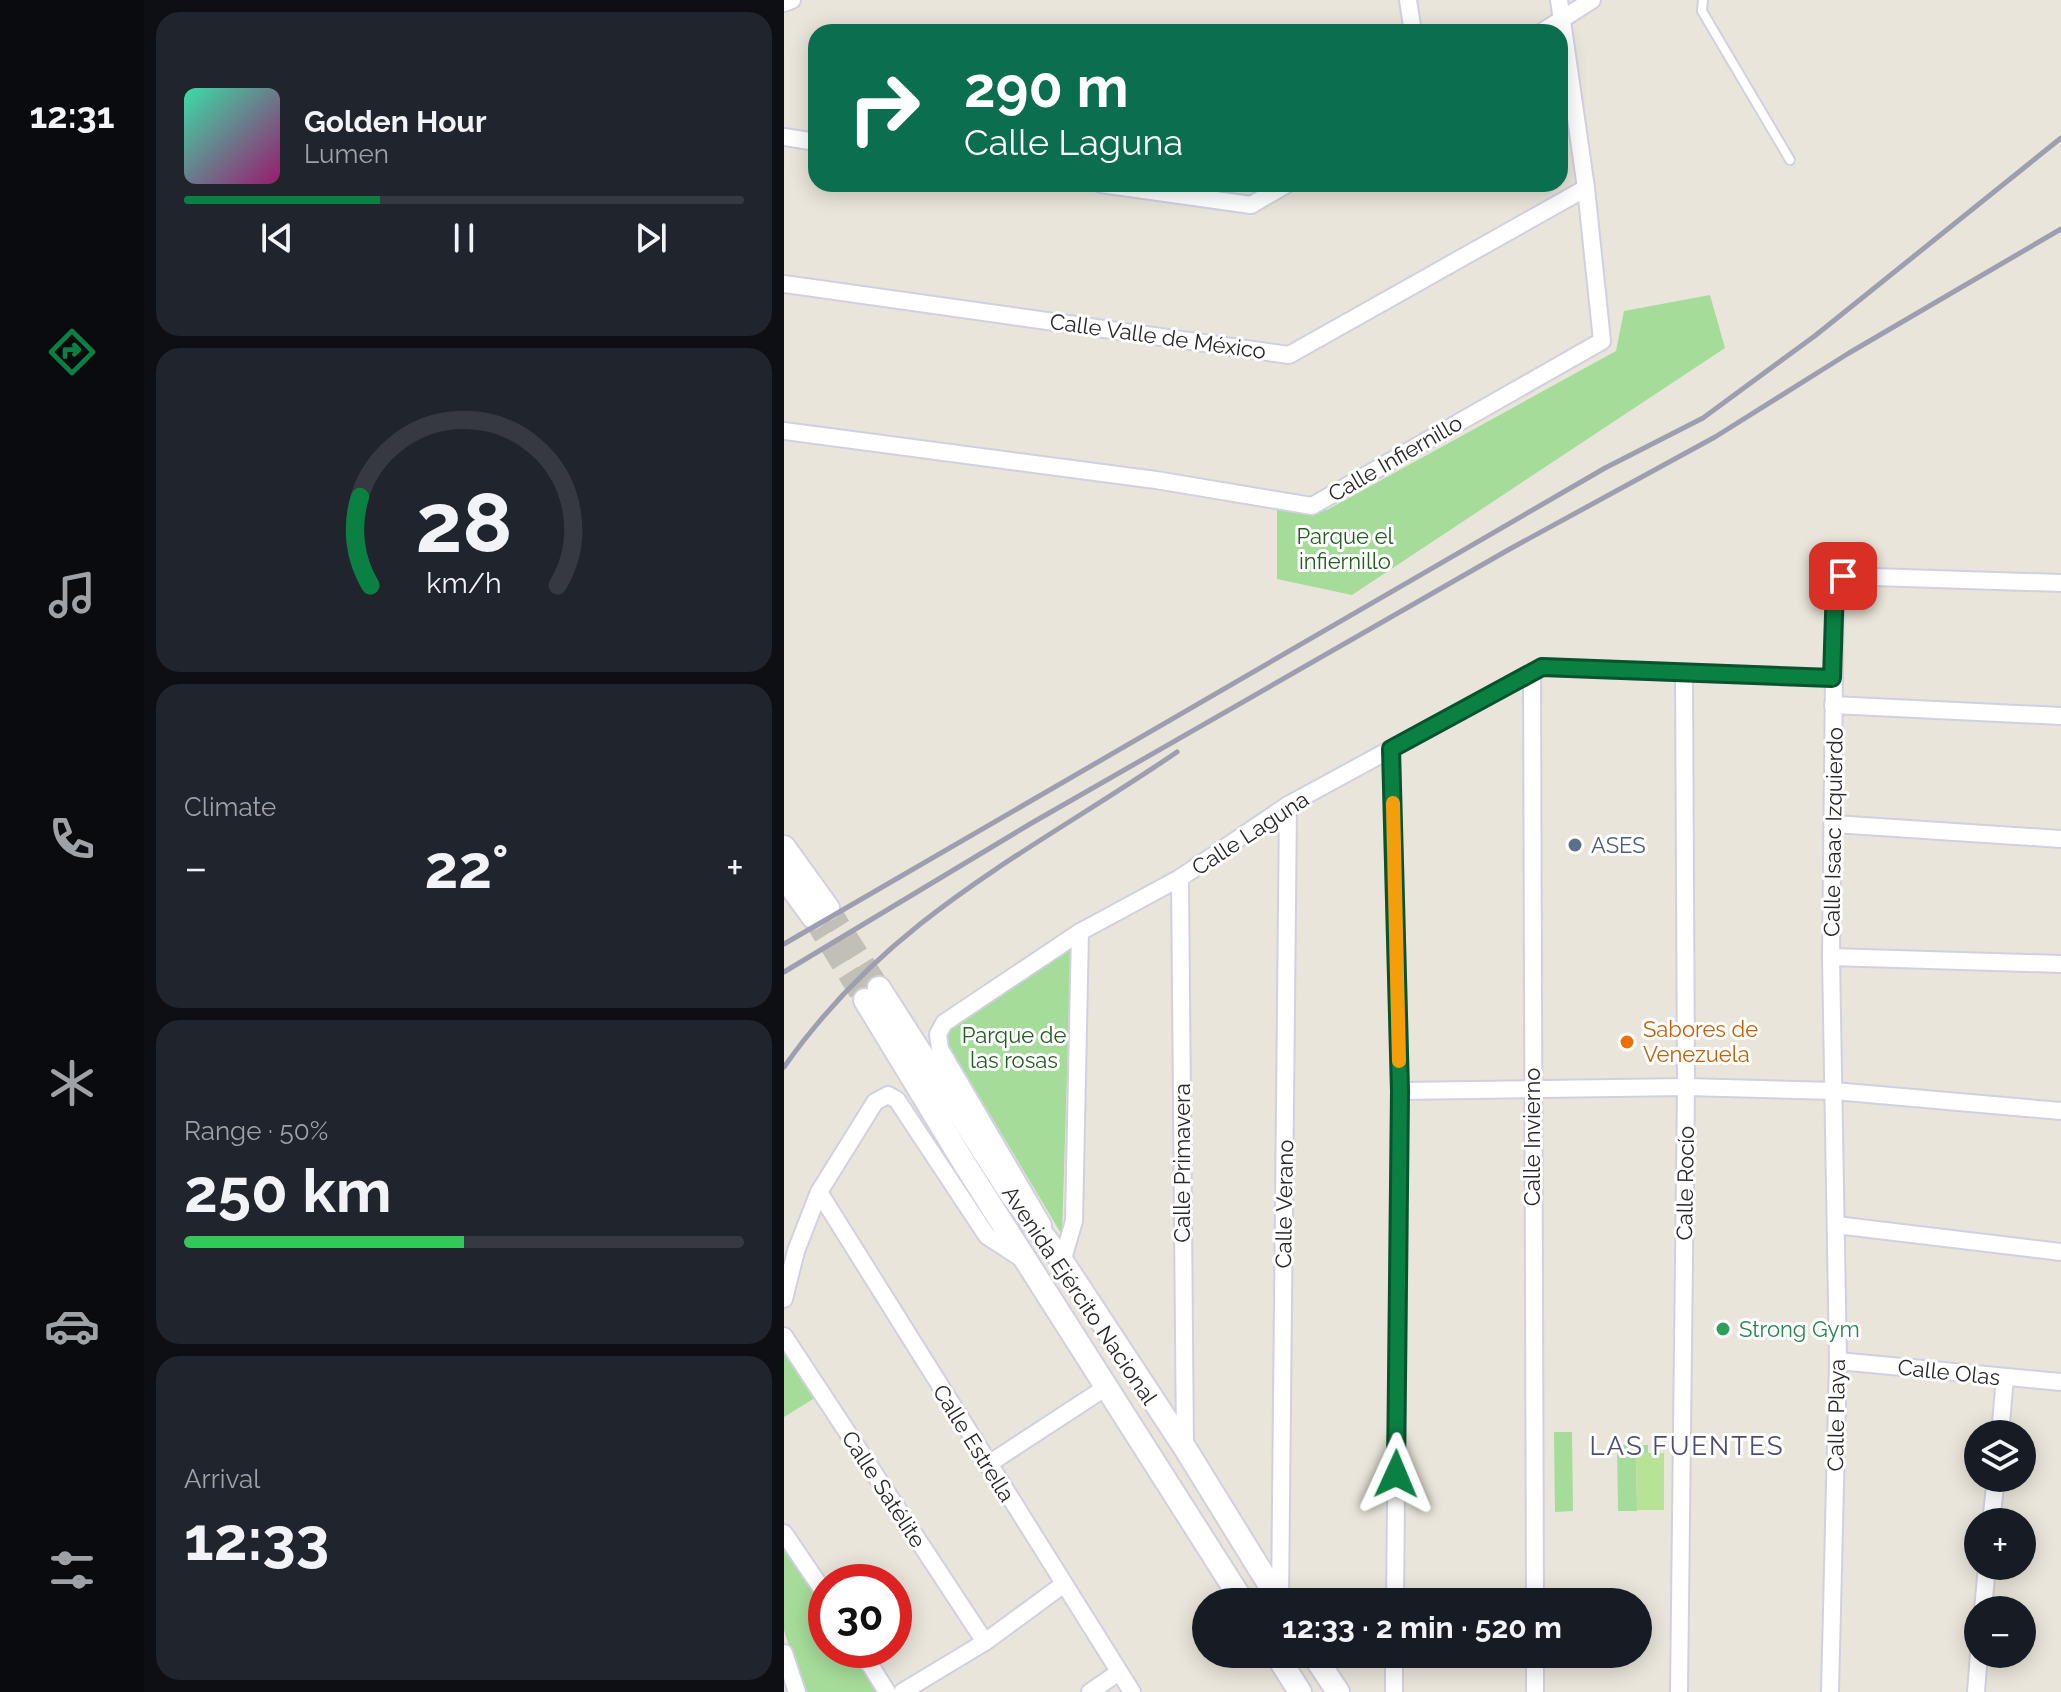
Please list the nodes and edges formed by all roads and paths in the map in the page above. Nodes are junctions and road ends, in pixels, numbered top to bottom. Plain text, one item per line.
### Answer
1 (792, 0) edge
2 (1408, 0) edge
3 (1559, 0) edge
4 (1592, 0) edge
5 (1703, 0) edge
6 (784, 3) edge
7 (1561, 21) junction
8 (1412, 24) edge
9 (1556, 24) edge
10 (1561, 24) edge
11 (1568, 68) edge
12 (784, 137) edge
13 (808, 141) edge
14 (1790, 160) dead end
15 (1586, 188) junction
16 (1158, 192) edge
17 (1273, 192) edge
18 (784, 284) edge
19 (784, 431) edge
20 (2061, 583) edge
21 (1532, 672) junction
22 (1684, 673) junction
23 (1832, 678) junction
24 (1833, 705) junction
25 (2061, 716) edge
26 (1391, 749) junction
27 (1288, 805) junction
28 (1834, 824) junction
29 (2061, 839) edge
30 (784, 847) edge
31 (784, 877) edge
32 (1180, 878) junction
33 (1080, 932) junction
34 (1831, 957) junction
35 (2061, 964) edge
36 (1686, 1087) junction
37 (1400, 1091) junction
38 (1834, 1091) junction
39 (1531, 1092) junction
40 (2061, 1111) edge
41 (819, 1192) junction
42 (1836, 1225) junction
43 (2061, 1252) edge
44 (1060, 1258) junction
45 (1027, 1262) junction
46 (784, 1299) edge
47 (784, 1336) edge
48 (1838, 1361) junction
49 (2005, 1377) junction
50 (2061, 1382) edge
51 (1108, 1386) junction
52 (2001, 1420) edge
53 (1185, 1448) junction
54 (987, 1465) junction
55 (784, 1533) edge
56 (808, 1568) edge
57 (1064, 1584) junction
58 (1234, 1588) edge
59 (1271, 1588) edge
60 (1280, 1588) edge
61 (1395, 1588) edge
62 (1535, 1588) edge
63 (985, 1642) junction
64 (784, 1653) edge
65 (872, 1668) edge
66 (1285, 1668) edge
67 (1322, 1668) edge
68 (1394, 1668) edge
69 (1535, 1668) edge
70 (1978, 1668) edge
71 (1119, 1672) junction
72 (797, 1692) edge
73 (887, 1692) edge
74 (902, 1692) edge
75 (1090, 1692) edge
76 (1132, 1692) edge
77 (1300, 1692) edge
78 (1338, 1692) edge
79 (1394, 1692) edge
80 (1535, 1692) edge
81 (1679, 1692) edge
82 (1830, 1692) edge
83 (1976, 1692) edge

1 - 6 street
2 - 8 street
3 - 7 street, Calle Infiernillo
4 - 7 street
5 - 14 lane
7 - 9 street
7 - 10 street, Calle Infiernillo
11 - 15 street, Calle Infiernillo
12 - 13 street
15 - 18 street, Calle Valle de México
15 - 19 street, Calle Infiernillo
16 - 17 street
20 - 23 street, Calle Isaac Izquierdo
21 - 22 street, Calle Laguna
21 - 26 street, Calle Laguna
21 - 39 street, Calle Invierno
22 - 23 street, Calle Laguna
22 - 36 street, Calle Rocío
23 - 24 street, Calle Isaac Izquierdo
24 - 25 street
24 - 28 street, Calle Isaac Izquierdo
26 - 27 street, Calle Laguna
26 - 37 street
27 - 32 street, Calle Laguna
27 - 60 street, Calle Verano
28 - 29 street
28 - 34 street, Calle Isaac Izquierdo
30 - 31 main road
32 - 33 street, Calle Laguna
32 - 53 street, Calle Primavera
33 - 44 street
33 - 44 street, Calle Laguna
34 - 35 street
34 - 38 street, Calle Isaac Izquierdo
36 - 38 street
36 - 39 street
36 - 81 street, Calle Rocío
37 - 39 street
37 - 61 street
38 - 40 street
38 - 42 street, Calle Playa
39 - 62 street, Calle Invierno
41 - 45 street
41 - 46 street
41 - 54 street, Calle Estrella
42 - 43 street
42 - 48 street, Calle Playa
44 - 45 main road, Avenida Ejército Nacional
44 - 53 main road, Avenida Ejército Nacional
45 - 51 main road, Avenida Ejército Nacional
47 - 63 street, Calle Satélite
48 - 49 street, Calle Olas
48 - 82 street, Calle Playa
49 - 50 street, Calle Olas
49 - 52 street
51 - 54 street
51 - 58 main road, Avenida Ejército Nacional
53 - 59 main road, Avenida Ejército Nacional
54 - 57 street, Calle Estrella
55 - 56 street
57 - 63 street
57 - 71 street, Calle Estrella
63 - 74 street
64 - 72 street
65 - 73 street
66 - 77 main road
67 - 78 main road
68 - 79 street
69 - 80 street
70 - 83 street
71 - 75 street
71 - 76 street, Calle Estrella

